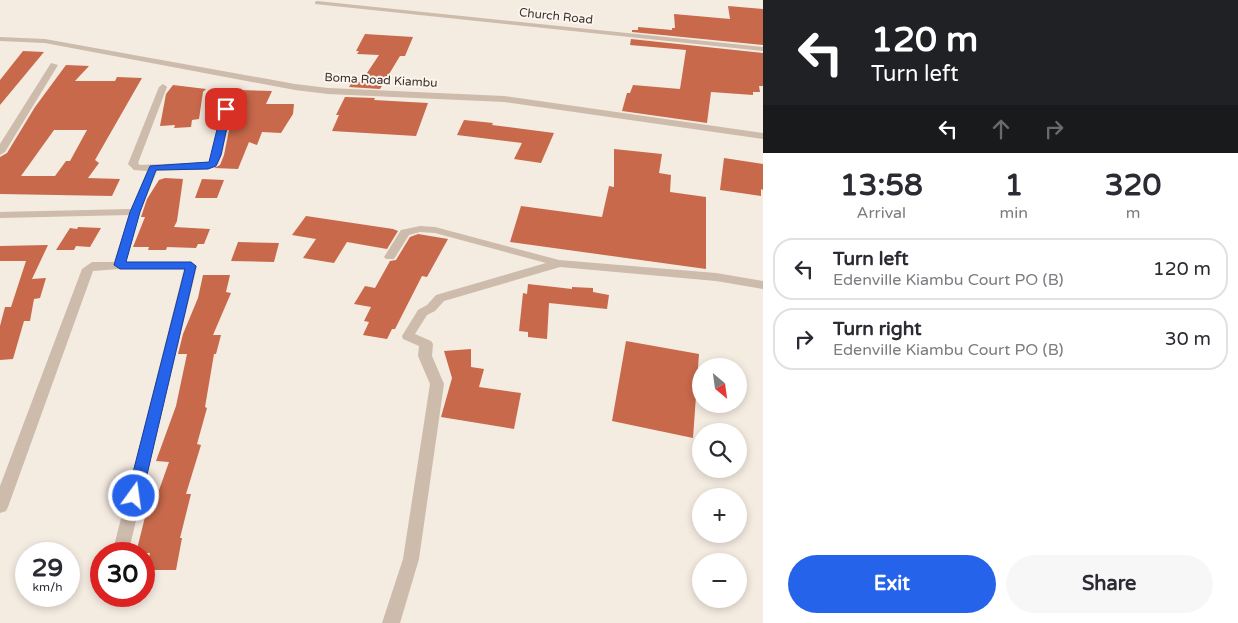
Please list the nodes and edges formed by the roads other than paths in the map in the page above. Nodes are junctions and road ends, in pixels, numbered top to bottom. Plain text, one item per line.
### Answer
1 (317, 3) dead end
2 (0, 40) edge
3 (763, 49) edge
4 (54, 65) dead end
5 (163, 87) dead end
6 (230, 94) dead end
7 (763, 136) edge
8 (0, 152) edge
9 (153, 168) junction
10 (135, 212) junction
11 (0, 215) edge
12 (390, 257) dead end
13 (559, 263) junction
14 (120, 265) junction
15 (763, 285) edge
16 (0, 507) edge
17 (123, 542) edge
18 (391, 623) edge

1 - 3 street, Church Road
2 - 7 street, Boma Road Kiambu
4 - 8 street
5 - 9 street
6 - 9 street
9 - 10 street
10 - 11 street
10 - 14 street
12 - 13 street
13 - 15 street
13 - 18 street
14 - 16 street
14 - 17 street

